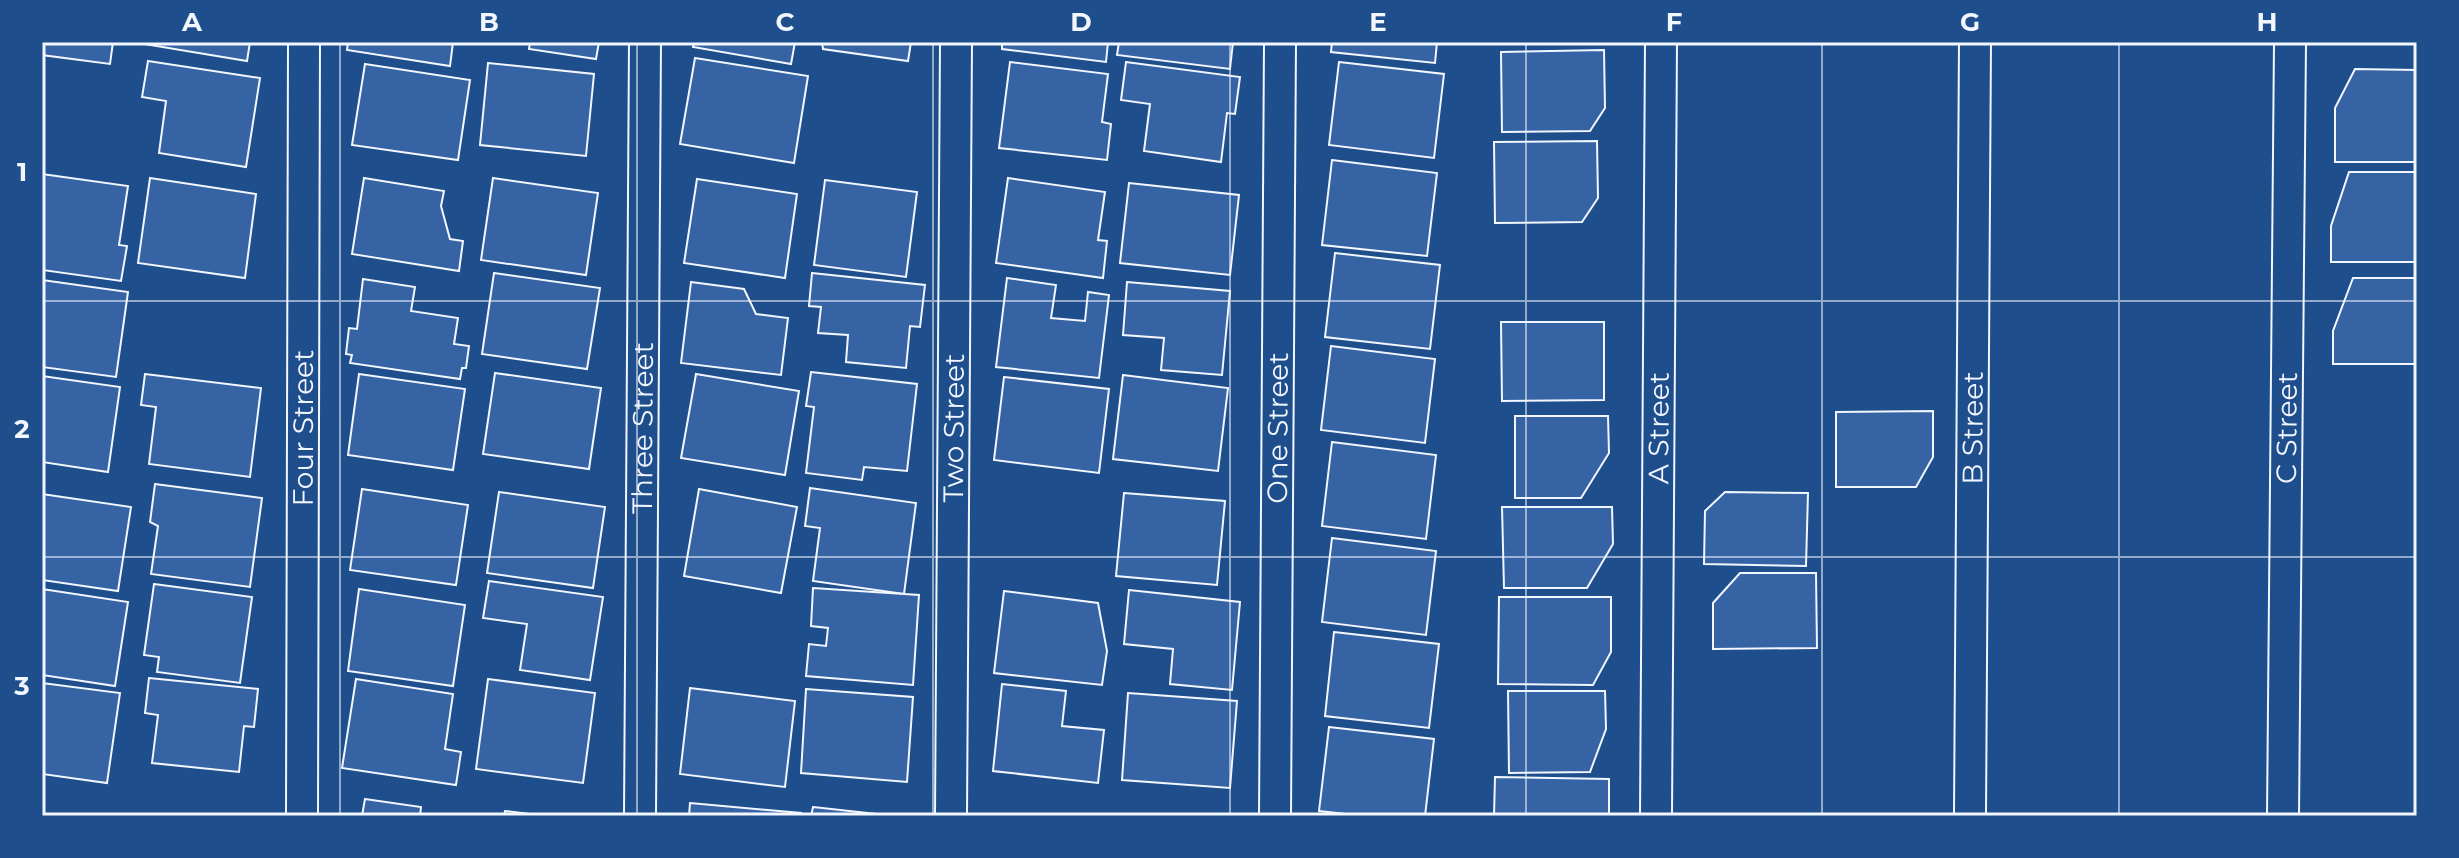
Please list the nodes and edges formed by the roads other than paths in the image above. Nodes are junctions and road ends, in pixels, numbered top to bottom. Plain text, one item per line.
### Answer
1 (304, 42) edge
2 (645, 42) edge
3 (956, 42) edge
4 (1280, 42) edge
5 (1661, 42) edge
6 (1975, 42) edge
7 (2290, 42) edge
8 (302, 816) edge
9 (640, 816) edge
10 (951, 816) edge
11 (1275, 816) edge
12 (1656, 816) edge
13 (1970, 816) edge
14 (2283, 816) edge

1 - 8 lane, Four Street
2 - 9 lane, Three Street
3 - 10 lane, Two Street
4 - 11 lane, One Street
5 - 12 lane, A Street
6 - 13 lane, B Street
7 - 14 lane, C Street

